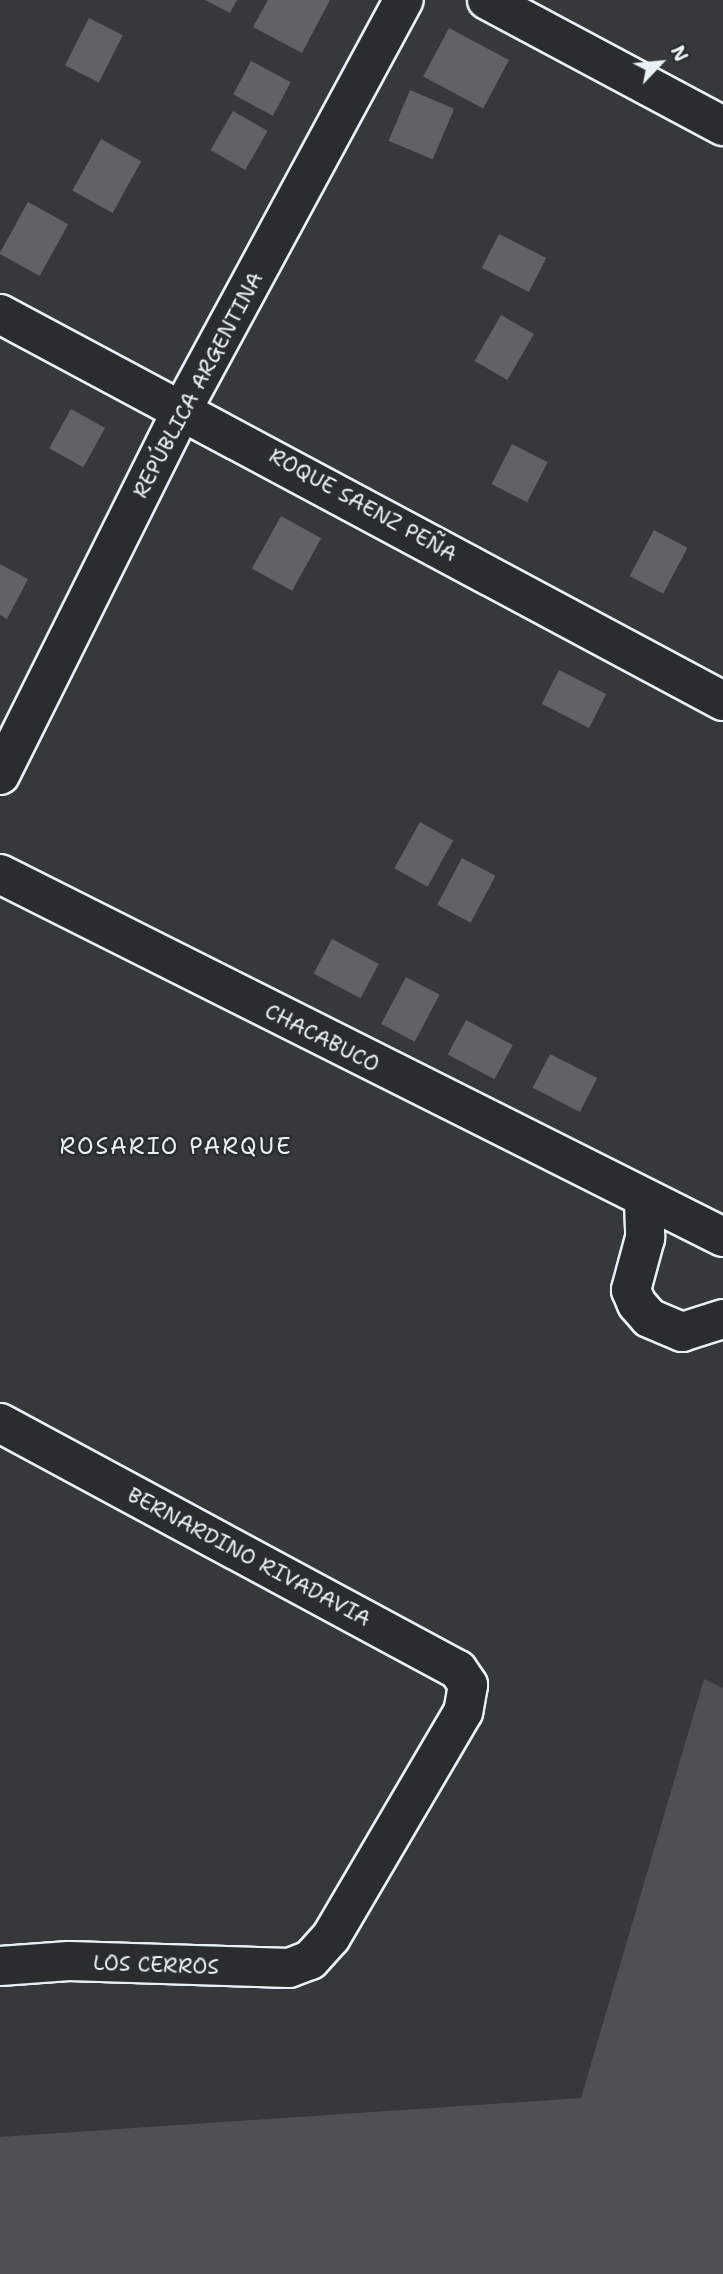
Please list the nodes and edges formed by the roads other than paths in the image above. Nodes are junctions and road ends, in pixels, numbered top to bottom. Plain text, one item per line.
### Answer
1 (404, 0) edge
2 (487, 0) edge
3 (723, 126) edge
4 (0, 314) edge
5 (183, 408) junction
6 (723, 701) edge
7 (0, 775) edge
8 (0, 874) edge
9 (644, 1201) junction
10 (723, 1237) edge
11 (723, 1319) edge
12 (0, 1423) edge
13 (310, 1960) joint
14 (0, 1966) edge

1 - 5 street, REPÚBLICA ARGENTINA
2 - 3 street
4 - 5 street, ROQUE SAENZ PEÑA
5 - 6 street, ROQUE SAENZ PEÑA
5 - 7 street, REPÚBLICA ARGENTINA
8 - 9 street, CHACABUCO
9 - 10 street, CHACABUCO
9 - 11 street
12 - 13 street, BERNARDINO RIVADAVIA
13 - 14 street, LOS CERROS

